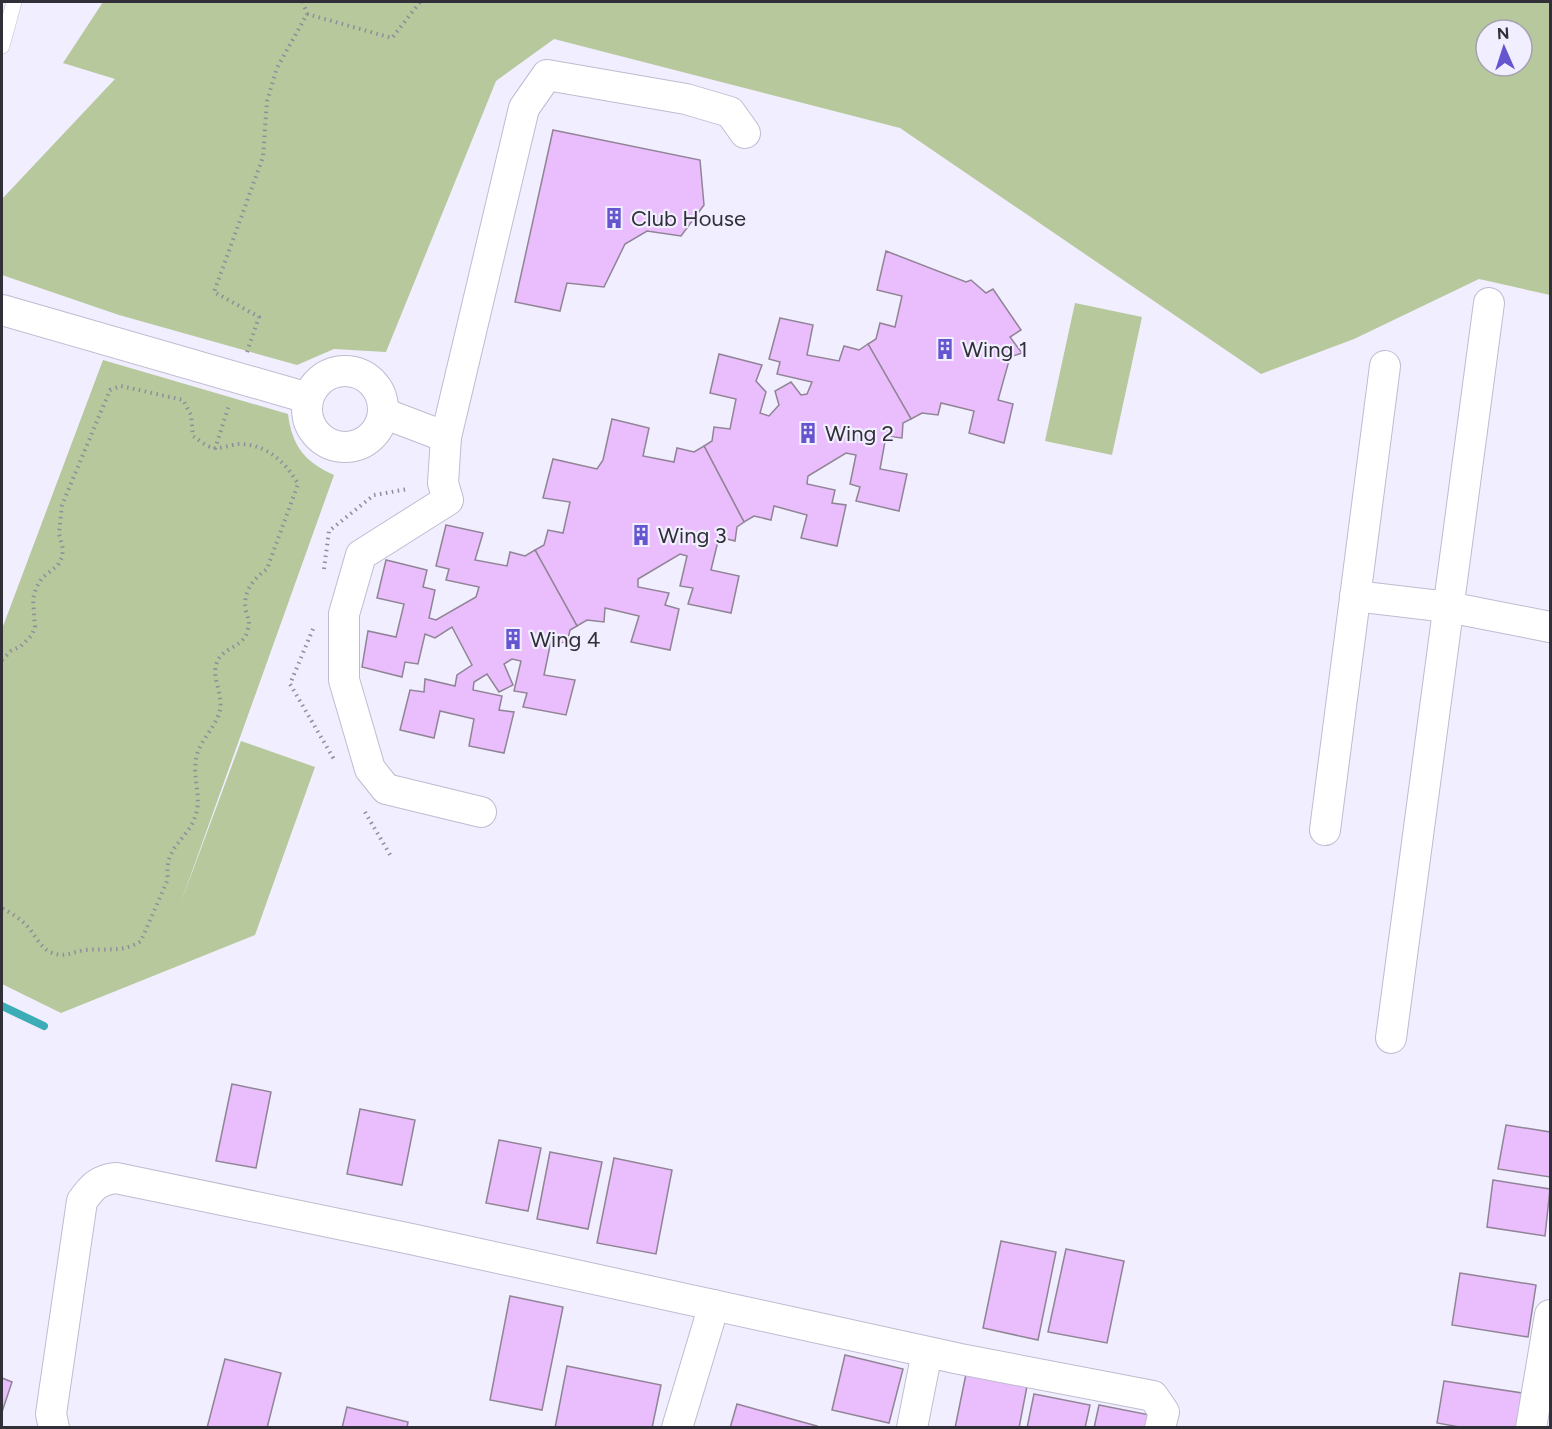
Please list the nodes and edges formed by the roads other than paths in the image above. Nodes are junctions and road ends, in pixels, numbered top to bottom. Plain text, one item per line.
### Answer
1 (14, 2) edge
2 (2, 46) edge
3 (745, 133) dead end
4 (1489, 303) dead end
5 (2, 310) edge
6 (1385, 366) dead end
7 (308, 398) junction
8 (383, 412) junction
9 (446, 437) junction
10 (1355, 596) junction
11 (1448, 607) junction
12 (1551, 627) edge
13 (481, 812) dead end
14 (1325, 830) dead end
15 (1391, 1038) dead end
16 (714, 1305) junction
17 (1551, 1315) edge
18 (927, 1352) junction
19 (54, 1428) edge
20 (677, 1428) edge
21 (912, 1428) edge
22 (1160, 1428) edge
23 (1531, 1428) edge

1 - 2 lane
3 - 9 street
4 - 11 street
5 - 7 street
6 - 10 street
7 - 8 street
7 - 8 street
8 - 9 street
9 - 13 street
10 - 11 street
10 - 14 street
11 - 12 street
11 - 15 street
16 - 18 street
16 - 19 street
16 - 20 street
17 - 23 street
18 - 21 street
18 - 22 street

